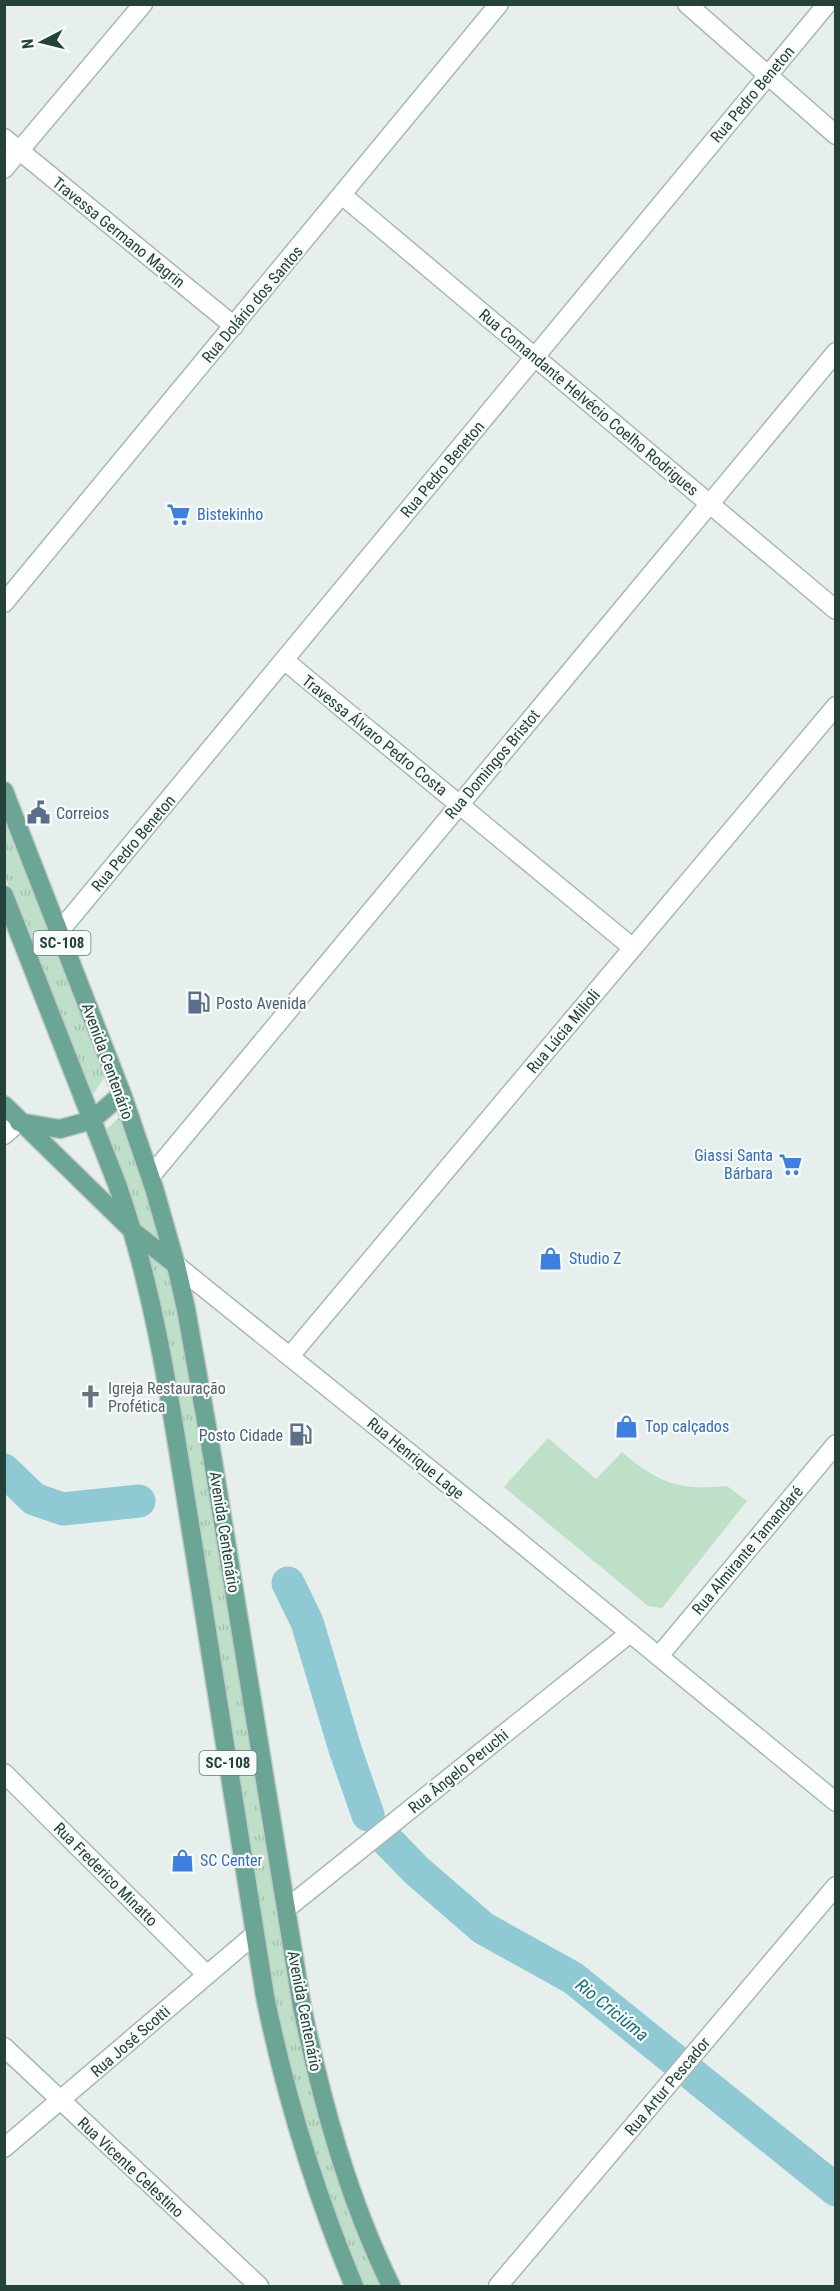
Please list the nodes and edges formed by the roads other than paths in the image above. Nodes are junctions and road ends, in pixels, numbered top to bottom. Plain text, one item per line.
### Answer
1 (143, 4) edge
2 (499, 4) edge
3 (687, 4) edge
4 (826, 4) edge
5 (767, 76) junction
6 (836, 135) edge
7 (4, 138) edge
8 (20, 151) junction
9 (4, 169) edge
10 (342, 195) junction
11 (234, 326) junction
12 (836, 352) edge
13 (536, 356) junction
14 (710, 503) junction
15 (4, 603) edge
16 (836, 610) edge
17 (284, 660) junction
18 (836, 706) edge
19 (4, 791) edge
20 (459, 804) junction
21 (4, 895) edge
22 (58, 933) junction
23 (633, 948) junction
24 (122, 1094) junction
25 (4, 1105) edge
26 (92, 1119) junction
27 (19, 1122) junction
28 (4, 1135) edge
29 (150, 1177) junction
30 (134, 1232) junction
31 (176, 1265) junction
32 (290, 1356) junction
33 (836, 1444) edge
34 (630, 1633) junction
35 (659, 1656) junction
36 (4, 1773) edge
37 (836, 1802) edge
38 (836, 1886) edge
39 (286, 1909) junction
40 (255, 1934) junction
41 (207, 1975) junction
42 (4, 2047) edge
43 (61, 2101) junction
44 (4, 2148) edge
45 (259, 2286) edge
46 (354, 2286) edge
47 (391, 2286) edge
48 (498, 2286) edge

1 - 8 street
2 - 10 street, Rua Dolário dos Santos
3 - 5 street
4 - 5 street, Rua Pedro Beneton
5 - 6 street
5 - 13 street, Rua Pedro Beneton
7 - 8 street, Travessa Germano Magrin
8 - 9 street
8 - 11 street, Travessa Germano Magrin
10 - 11 street, Rua Dolário dos Santos
10 - 13 street, Rua Comandante Helvécio Coelho Rodrigues
11 - 15 street, Rua Dolário dos Santos
12 - 14 street, Rua Domingos Bristot
13 - 14 street, Rua Comandante Helvécio Coelho Rodrigues
13 - 17 street, Rua Pedro Beneton
14 - 16 street, Rua Comandante Helvécio Coelho Rodrigues
14 - 20 street, Rua Domingos Bristot
17 - 20 street, Travessa Álvaro Pedro Costa
17 - 22 street, Rua Pedro Beneton
18 - 23 street, Rua Lúcia Milioli
19 - 22 main road, Avenida Centenário / SC-108
20 - 23 street, Travessa Álvaro Pedro Costa
20 - 29 street, Rua Domingos Bristot
21 - 26 main road, Avenida Centenário / SC-108
22 - 24 main road, Avenida Centenário / SC-108
23 - 32 street, Rua Lúcia Milioli
24 - 26 main road
24 - 29 main road, Avenida Centenário / SC-108
25 - 27 main road, Rua Henrique Lage
26 - 27 main road
26 - 30 main road, Avenida Centenário / SC-108
27 - 28 street
27 - 30 main road, Rua Henrique Lage
29 - 31 main road, Avenida Centenário / SC-108
30 - 31 main road, Rua Henrique Lage
30 - 40 main road, Avenida Centenário / SC-108
31 - 32 street, Rua Henrique Lage
31 - 39 main road, Avenida Centenário / SC-108
32 - 34 street, Rua Henrique Lage
33 - 35 street, Rua Almirante Tamandaré
34 - 35 street, Rua Henrique Lage
34 - 39 street, Rua Ângelo Peruchi
35 - 37 street, Rua Henrique Lage
36 - 41 street, Rua Frederico Minatto
38 - 48 street, Rua Artur Pescador
39 - 47 main road, Avenida Centenário / SC-108
40 - 41 street, Rua José Scotti
40 - 46 main road, Avenida Centenário / SC-108
41 - 43 street, Rua José Scotti
42 - 43 street, Rua Vicente Celestino
43 - 44 street, Rua José Scotti
43 - 45 street, Rua Vicente Celestino

